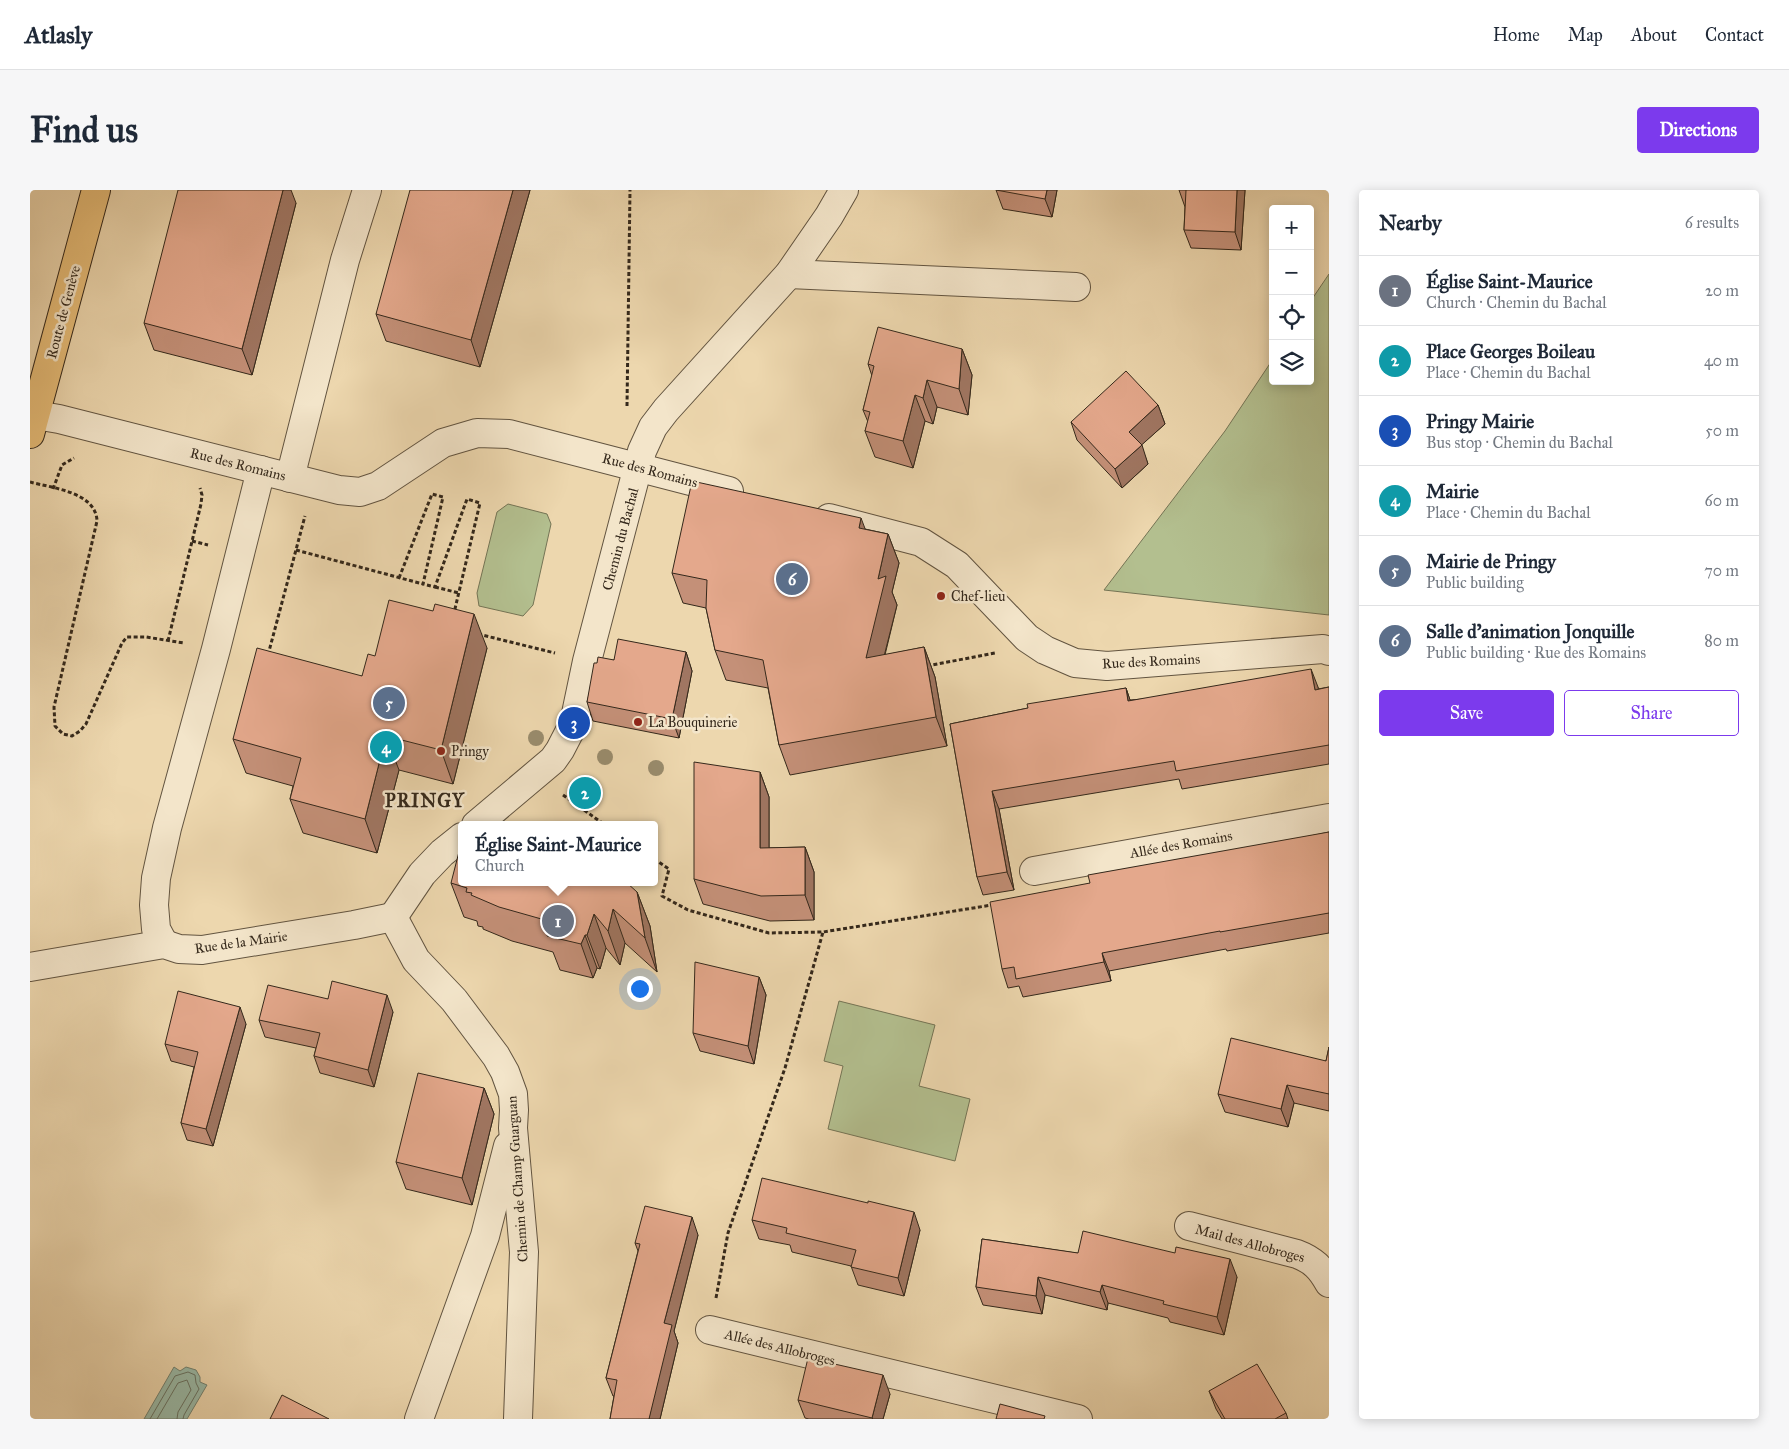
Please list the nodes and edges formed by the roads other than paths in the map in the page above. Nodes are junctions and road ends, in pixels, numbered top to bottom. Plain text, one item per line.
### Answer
1 (96, 190) edge
2 (367, 190) edge
3 (844, 190) edge
4 (789, 274) junction
5 (1076, 288) dead end
6 (32, 421) edge
7 (640, 459) junction
8 (261, 470) junction
9 (302, 481) junction
10 (754, 498) edge
11 (809, 512) edge
12 (1329, 651) edge
13 (1329, 818) edge
14 (481, 821) edge
15 (458, 840) edge
16 (1034, 871) dead end
17 (393, 917) junction
18 (164, 944) junction
19 (30, 967) edge
20 (513, 1128) junction
21 (1189, 1226) dead end
22 (1329, 1284) edge
23 (710, 1330) road end
24 (419, 1419) edge
25 (518, 1419) edge
26 (1078, 1419) edge

1 - 6 main road, Route de Genève
2 - 9 street
3 - 4 street, Chemin du Bachal
4 - 5 street
4 - 7 street, Chemin du Bachal
6 - 8 street, Rue des Romains
7 - 9 street, Rue des Romains
7 - 10 street, Rue des Romains
7 - 14 street, Chemin du Bachal
8 - 9 street, Rue des Romains
8 - 18 street
11 - 12 street, Rue des Romains
13 - 16 street, Allée des Romains
15 - 17 street
17 - 18 street, Rue de la Mairie
17 - 20 street, Chemin de Champ Guarguan
18 - 19 street, Rue de la Mairie
20 - 24 street
20 - 25 street, Chemin de Champ Guarguan
21 - 22 street, Mail des Allobroges
23 - 26 street, Allée des Allobroges

